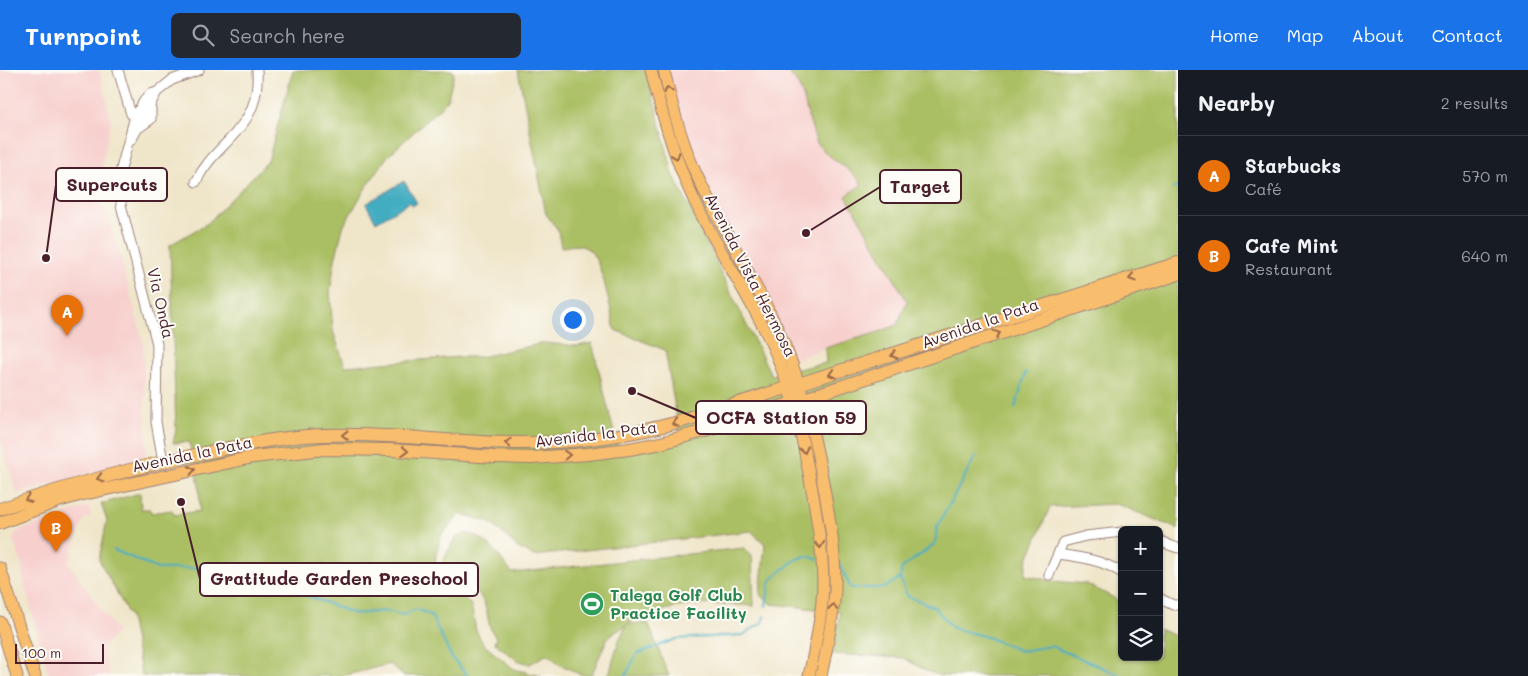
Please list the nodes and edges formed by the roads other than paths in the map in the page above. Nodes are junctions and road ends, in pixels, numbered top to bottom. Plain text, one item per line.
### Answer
1 (118, 70) edge
2 (199, 70) edge
3 (257, 70) edge
4 (651, 70) edge
5 (664, 70) edge
6 (146, 106) junction
7 (141, 120) junction
8 (124, 155) junction
9 (196, 182) dead end
10 (1178, 263) edge
11 (1178, 274) edge
12 (794, 386) junction
13 (798, 401) junction
14 (163, 461) junction
15 (144, 480) junction
16 (0, 509) edge
17 (0, 523) edge
18 (1118, 532) edge
19 (1163, 542) edge
20 (1178, 548) edge
21 (1058, 554) junction
22 (0, 568) edge
23 (1120, 571) edge
24 (1050, 576) dead end
25 (1163, 600) edge
26 (1178, 605) edge
27 (0, 622) edge
28 (819, 654) junction
29 (17, 676) edge
30 (35, 676) edge
31 (809, 676) edge
32 (821, 676) edge

1 - 7 street
2 - 6 street, Via Onda
3 - 9 street
4 -> 12 main road, Avenida Vista Hermosa
12 -> 5 main road, Avenida Vista Hermosa
6 - 7 street, Via Onda
6 - 7 street
7 - 8 street, Via Onda
7 - 8 street, Via Onda
8 - 14 street, Via Onda
10 -> 12 highway, Avenida la Pata
13 -> 11 highway, Avenida la Pata
12 - 13 main road, Avenida Vista Hermosa
12 -> 14 highway, Avenida la Pata
15 -> 13 highway, Avenida la Pata
13 -> 28 main road, Avenida Vista Hermosa
28 -> 13 main road, Avenida Vista Hermosa
14 - 15 highway
14 -> 16 highway, Avenida la Pata
15 - 17 highway, Avenida la Pata
18 - 21 street
19 - 20 street
21 - 23 street
21 - 24 street
22 - 30 main road
25 - 26 street
27 - 29 main road
28 - 31 main road, Avenida Vista Hermosa
28 - 32 main road, Avenida Vista Hermosa

